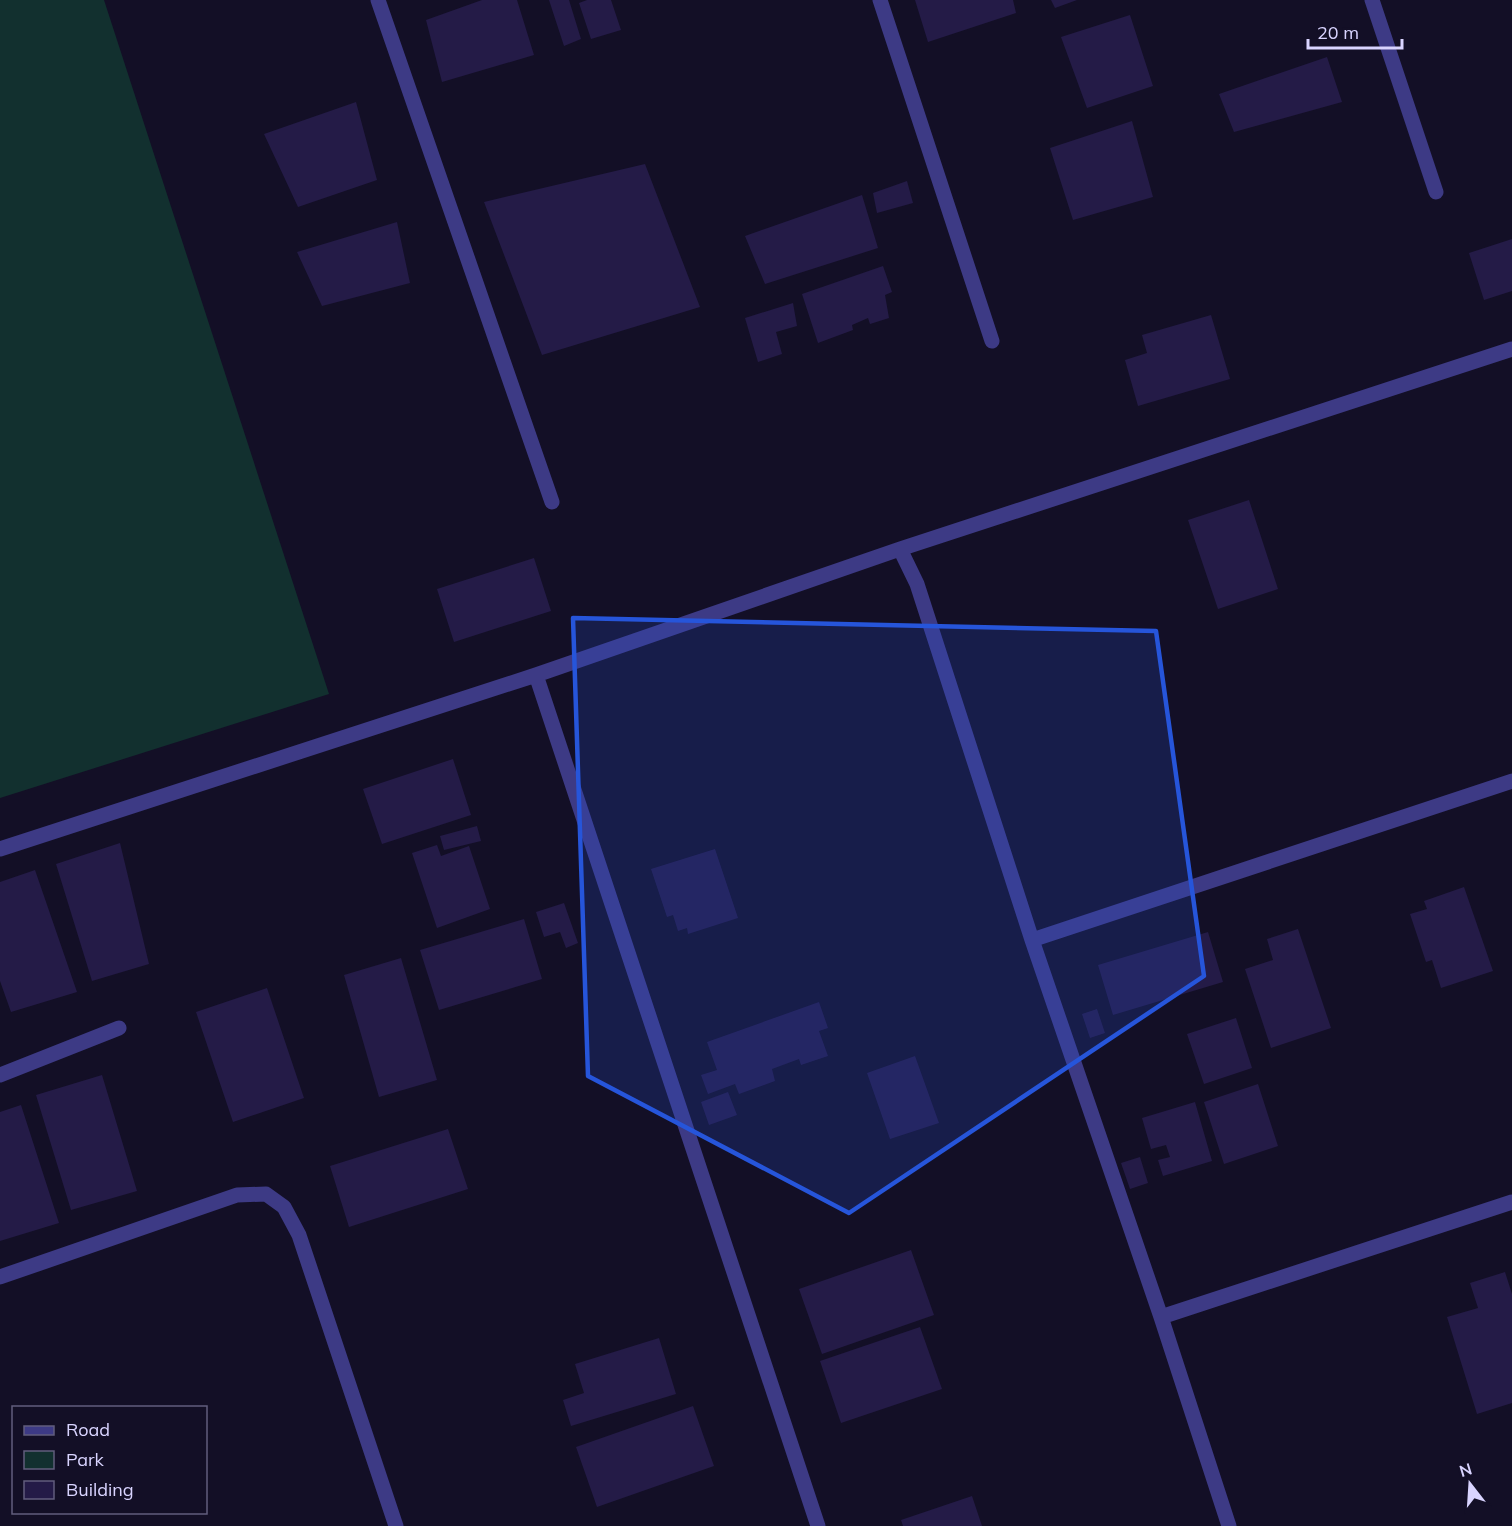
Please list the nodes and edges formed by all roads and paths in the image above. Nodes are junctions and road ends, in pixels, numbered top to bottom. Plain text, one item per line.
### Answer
1 (378, 0) edge
2 (880, 0) edge
3 (1372, 0) edge
4 (1436, 192) dead end
5 (992, 341) dead end
6 (1512, 349) edge
7 (552, 502) dead end
8 (900, 549) junction
9 (536, 675) junction
10 (1512, 781) edge
11 (0, 849) edge
12 (1032, 940) junction
13 (119, 1028) dead end
14 (0, 1076) edge
15 (1512, 1202) edge
16 (0, 1277) edge
17 (1161, 1317) junction
18 (396, 1526) edge
19 (819, 1526) edge
20 (1229, 1526) edge

1 - 7 street
2 - 5 street
3 - 4 street
6 - 8 street
8 - 9 street
8 - 12 street
9 - 11 street
9 - 19 street
10 - 12 street
12 - 17 street
13 - 14 street
15 - 17 street
16 - 18 street
17 - 20 street

